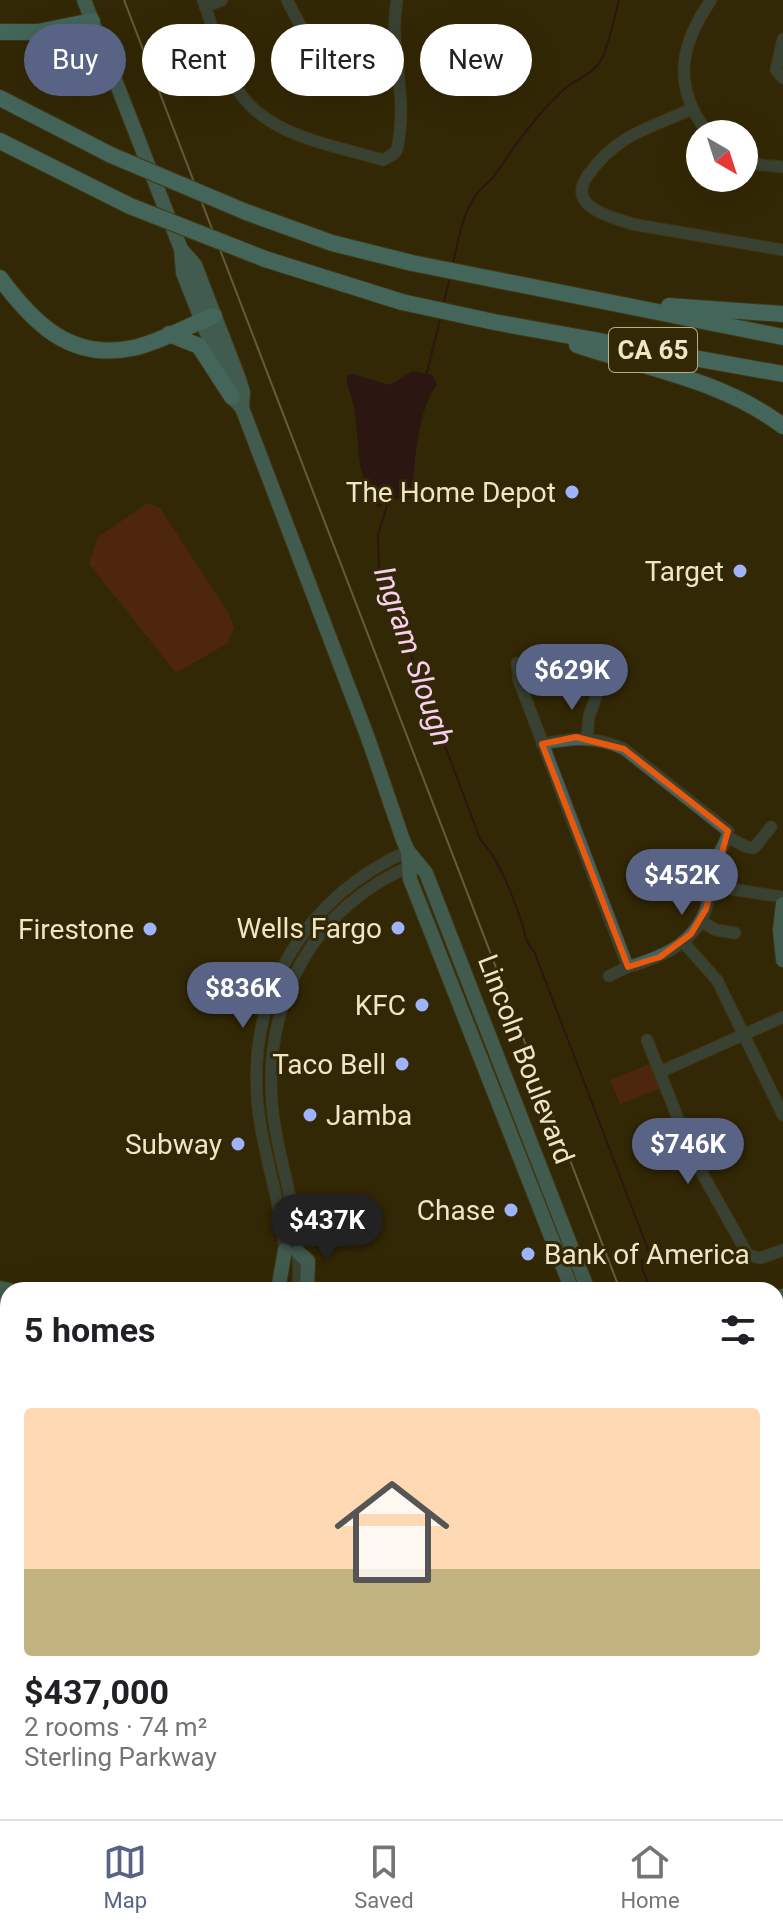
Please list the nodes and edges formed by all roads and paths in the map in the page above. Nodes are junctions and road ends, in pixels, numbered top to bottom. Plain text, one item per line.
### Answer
1 (84, 0) edge
2 (222, 0) edge
3 (287, 0) edge
4 (397, 0) edge
5 (711, 0) edge
6 (204, 4) edge
7 (92, 21) junction
8 (299, 24) edge
9 (0, 32) edge
10 (783, 39) edge
11 (783, 78) edge
12 (0, 98) edge
13 (692, 109) junction
14 (699, 120) edge
15 (0, 141) edge
16 (758, 164) edge
17 (783, 167) edge
18 (783, 250) edge
19 (0, 278) edge
20 (596, 301) junction
21 (783, 314) edge
22 (208, 318) junction
23 (522, 327) junction
24 (169, 334) junction
25 (783, 337) edge
26 (783, 374) edge
27 (237, 403) junction
28 (783, 426) edge
29 (517, 663) dead end
30 (596, 697) dead end
31 (587, 738) junction
32 (542, 744) junction
33 (771, 827) dead end
34 (727, 837) junction
35 (412, 860) junction
36 (710, 886) junction
37 (783, 897) edge
38 (783, 904) edge
39 (700, 921) junction
40 (735, 933) dead end
41 (683, 942) junction
42 (783, 960) edge
43 (628, 967) junction
44 (609, 976) dead end
45 (783, 1017) edge
46 (745, 1035) junction
47 (647, 1040) dead end
48 (660, 1072) junction
49 (783, 1115) edge
50 (783, 1250) edge
51 (292, 1251) junction
52 (283, 1282) edge
53 (297, 1282) edge
54 (307, 1282) edge
55 (569, 1282) edge
56 (585, 1282) edge

1 - 7 main road, Lincoln Boulevard
2 - 6 street
3 - 8 street
4 - 6 street
5 - 13 street
7 - 9 highway
7 - 22 main road, Lincoln Boulevard
10 - 11 street
12 - 20 highway, CA 65, bridge
13 - 14 street
13 - 18 street
15 - 23 highway, CA 65, bridge
16 - 17 street
19 - 24 highway
20 - 21 highway
20 - 25 highway, CA 65
22 - 24 highway
22 - 27 main road, Lincoln Boulevard
23 - 26 highway, CA 65
23 - 28 highway
24 - 27 highway
27 - 35 main road, Lincoln Boulevard
29 - 32 street
30 - 31 street
31 - 32 street
31 - 34 street
32 - 43 street
33 - 34 street
34 - 36 street
35 - 51 street
35 - 55 main road, Lincoln Boulevard
35 - 56 main road, Lincoln Boulevard
36 - 37 street
36 - 39 street
38 - 42 main road
39 - 40 street
39 - 41 street
41 - 43 street
41 - 46 street
43 - 44 street
45 - 46 street
46 - 48 street
46 - 49 street
47 - 48 street
48 - 50 street
51 - 52 main road
51 - 53 street
51 - 54 main road

